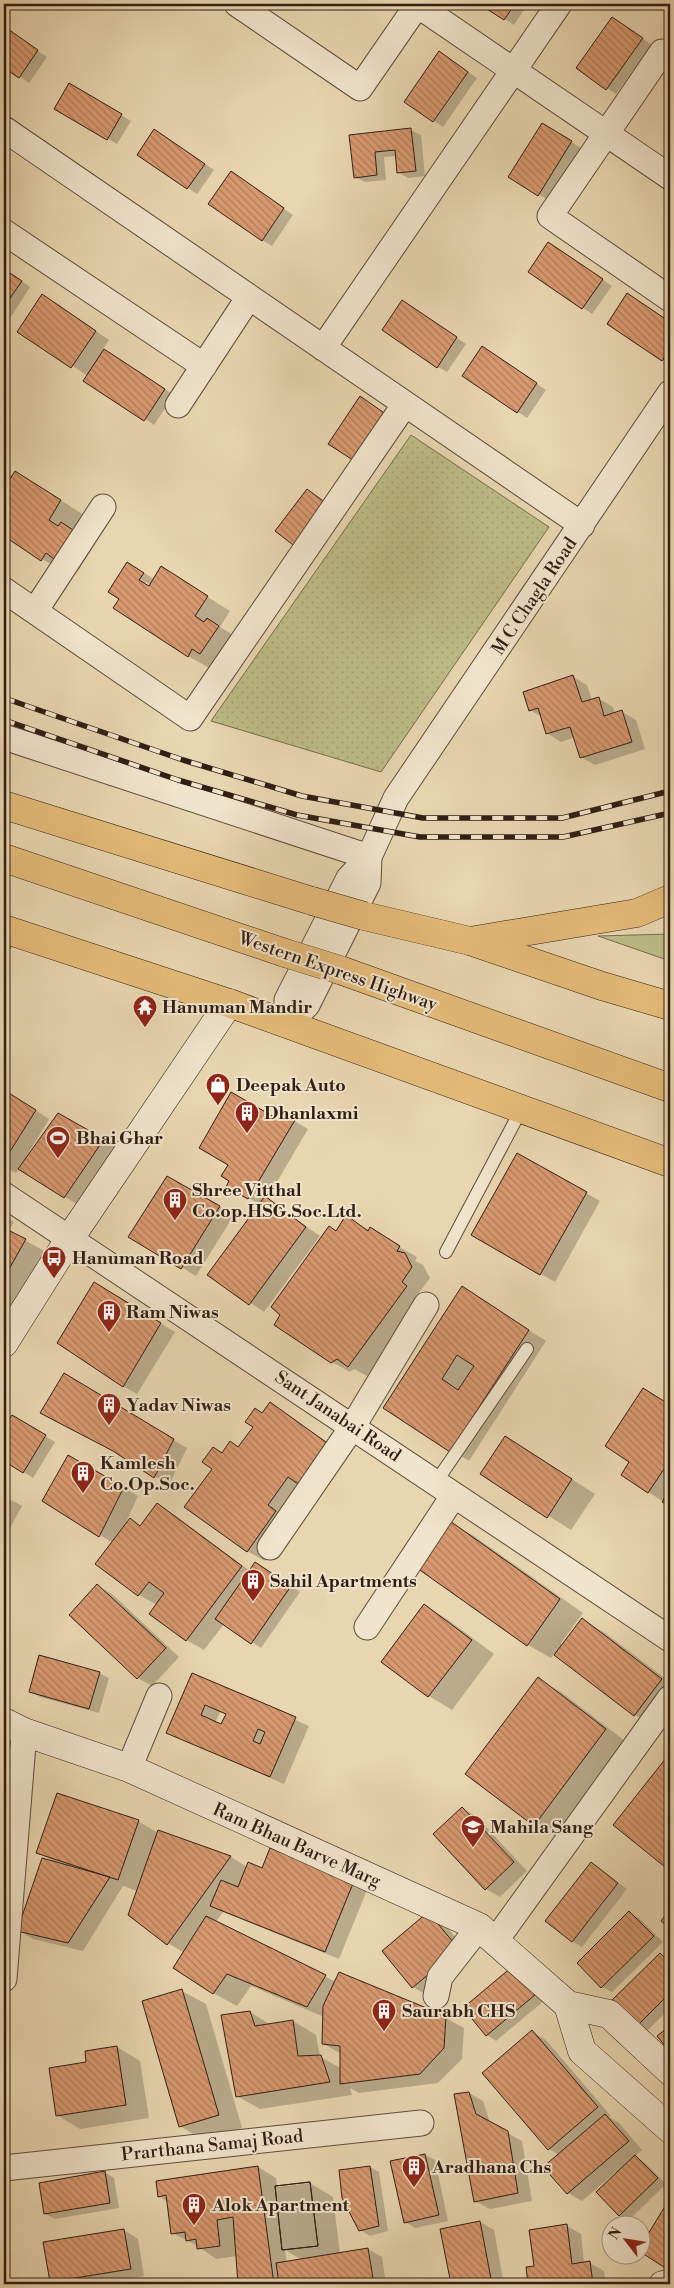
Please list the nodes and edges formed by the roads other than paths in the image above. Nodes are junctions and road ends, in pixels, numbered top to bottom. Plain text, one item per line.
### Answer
1 (236, 4) edge
2 (417, 4) edge
3 (559, 4) edge
4 (670, 57) edge
5 (513, 70) junction
6 (4, 129) edge
7 (606, 134) junction
8 (670, 177) edge
9 (4, 232) edge
10 (249, 297) junction
11 (670, 299) edge
12 (323, 348) junction
13 (204, 366) junction
14 (670, 393) edge
15 (405, 404) junction
16 (178, 405) dead end
17 (103, 507) dead end
18 (582, 525) junction
19 (4, 590) edge
20 (35, 611) junction
21 (4, 737) edge
22 (4, 805) edge
23 (369, 857) junction
24 (4, 858) edge
25 (670, 899) edge
26 (6, 939) edge
27 (470, 941) junction
28 (229, 1003) junction
29 (670, 1006) edge
30 (287, 1024) junction
31 (670, 1088) edge
32 (522, 1108) junction
33 (670, 1163) edge
34 (4, 1195) edge
35 (70, 1238) junction
36 (446, 1252) dead end
37 (426, 1305) dead end
38 (4, 1344) edge
39 (527, 1349) dead end
40 (353, 1426) junction
41 (445, 1488) junction
42 (270, 1547) dead end
43 (367, 1628) dead end
44 (670, 1639) edge
45 (159, 1696) dead end
46 (670, 1698) edge
47 (14, 1727) edge
48 (129, 1768) junction
49 (488, 1934) junction
50 (4, 1979) edge
51 (436, 1996) dead end
52 (568, 2005) junction
53 (670, 2071) edge
54 (421, 2122) dead end
55 (670, 2129) edge
56 (4, 2168) edge
57 (670, 2282) edge
58 (662, 2284) edge

1 - 2 street
2 - 5 street
3 - 5 street
4 - 7 street
5 - 7 street
5 - 12 street
6 - 10 street
7 - 8 street
7 - 11 street
9 - 13 street
10 - 12 street
10 - 13 street
12 - 15 street
13 - 16 street
14 - 18 street, M C Chagla Road
15 - 18 street
15 - 20 street
17 - 20 street
18 - 23 street, M C Chagla Road
19 - 20 street
21 - 23 street
22 - 27 main road, bridge
23 - 30 street
24 - 31 main road, Western Express Highway, bridge
25 - 27 main road
26 - 28 main road
27 - 29 main road
28 - 30 main road
28 - 35 street
30 - 32 main road
32 - 33 main road
32 - 36 lane
34 - 35 street, Sant Janabai Road
35 - 38 street
35 - 40 street, Sant Janabai Road
37 - 40 street
39 - 41 lane
40 - 41 street, Sant Janabai Road
40 - 42 street
41 - 43 street
41 - 44 street, Sant Janabai Road
45 - 48 street
46 - 49 street
47 - 48 street, Ram Bhau Barve Marg
47 - 50 street
48 - 49 street, Ram Bhau Barve Marg
49 - 51 street
49 - 52 street, Ram Bhau Barve Marg
52 - 53 street, Ram Bhau Barve Marg
52 - 55 street
54 - 56 street, Prarthana Samaj Road
57 - 58 street

